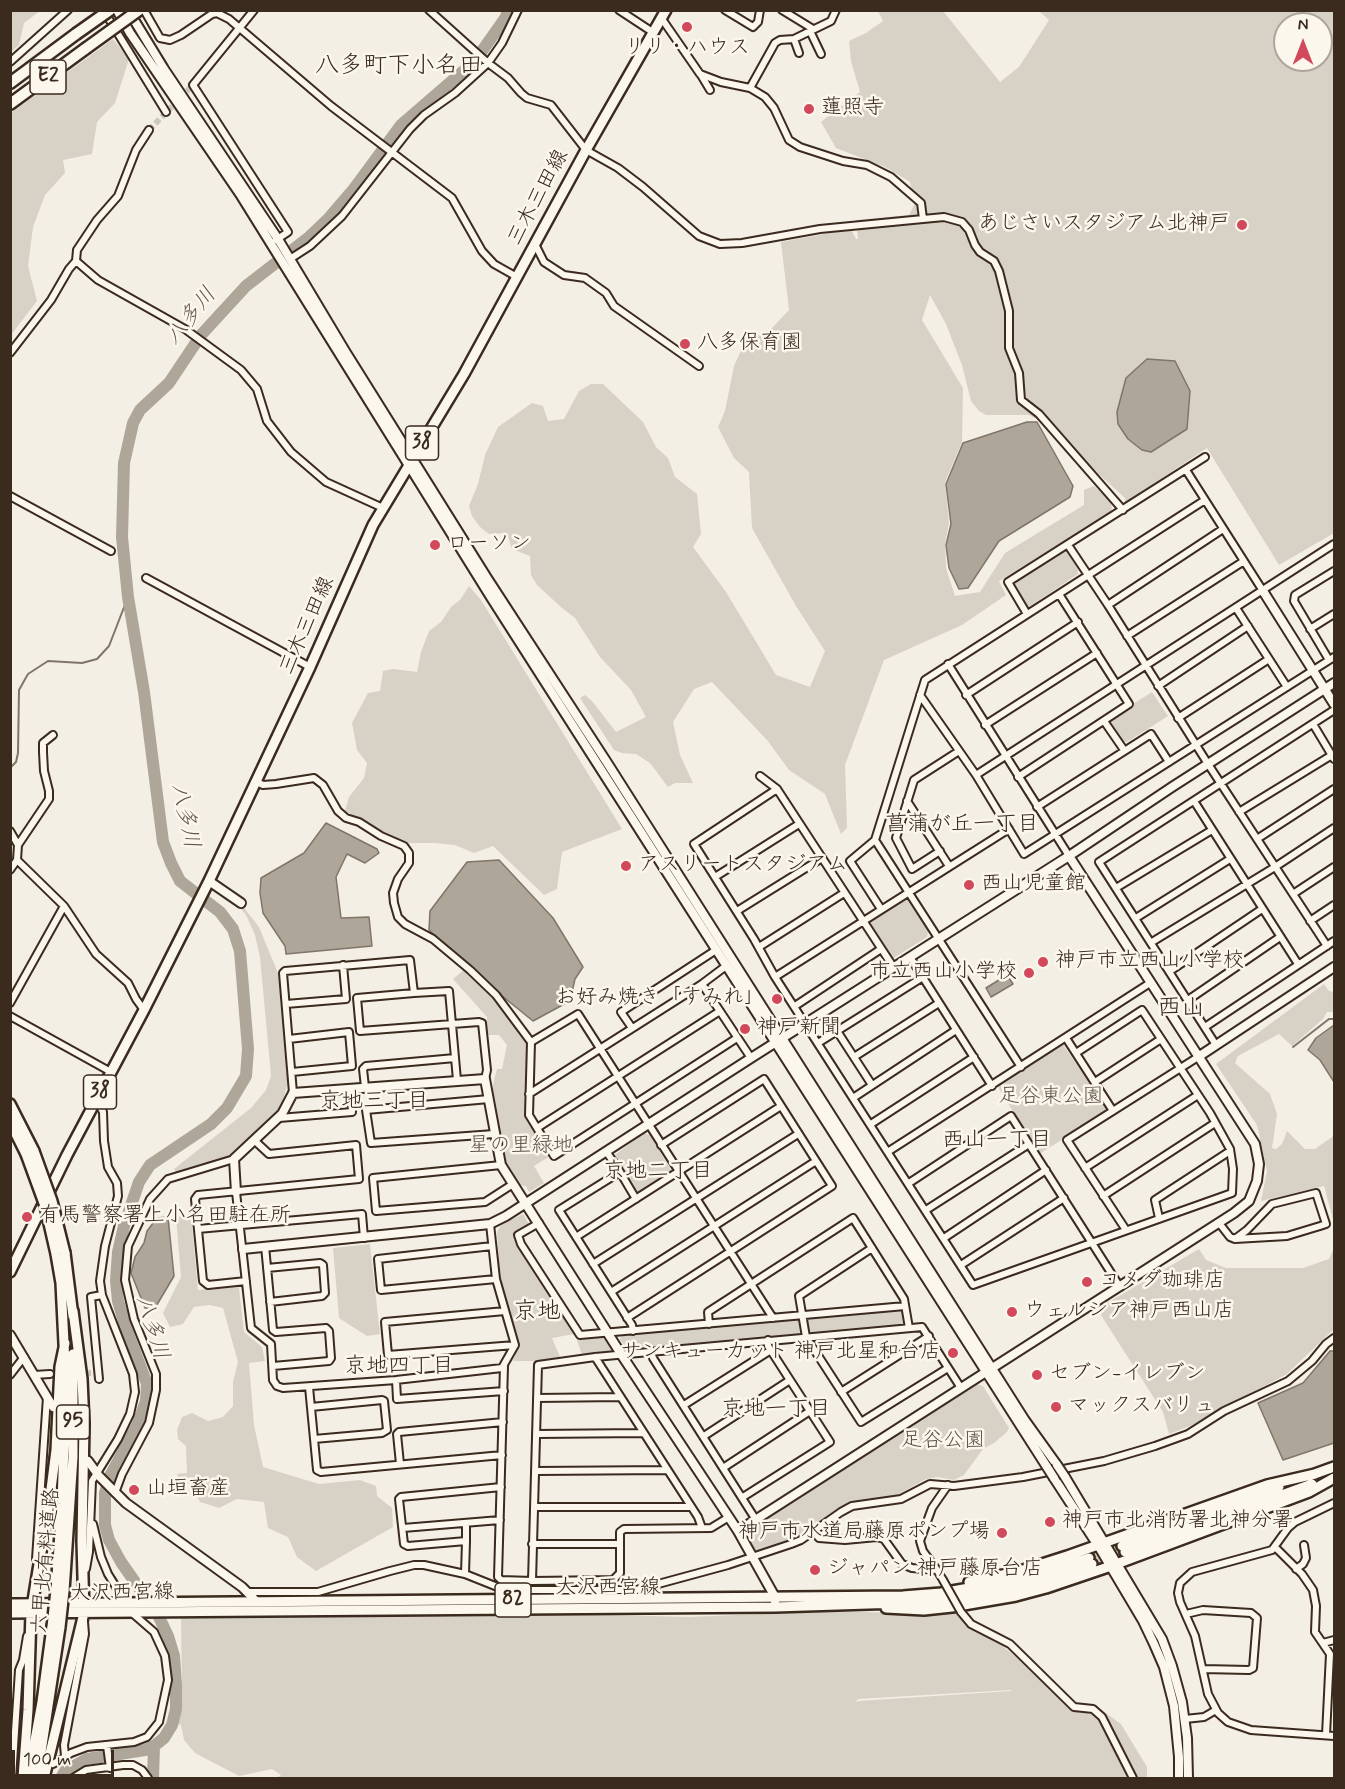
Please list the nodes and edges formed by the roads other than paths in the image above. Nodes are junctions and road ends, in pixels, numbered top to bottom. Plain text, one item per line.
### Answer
1 (68, 10) edge
2 (104, 10) edge
3 (110, 10) edge
4 (117, 10) edge
5 (128, 10) edge
6 (139, 10) edge
7 (144, 10) edge
8 (254, 10) edge
9 (429, 10) edge
10 (518, 10) edge
11 (619, 10) edge
12 (725, 10) edge
13 (760, 10) edge
14 (782, 10) edge
15 (799, 10) edge
16 (836, 10) edge
17 (664, 15) edge
18 (794, 18) junction
19 (240, 29) junction
20 (811, 30) junction
21 (654, 33) junction
22 (794, 39) junction
23 (799, 53) dead end
24 (821, 54) dead end
25 (10, 62) edge
26 (488, 63) junction
27 (700, 74) junction
28 (10, 83) edge
29 (750, 88) junction
30 (710, 90) dead end
31 (10, 104) edge
32 (166, 112) dead end
33 (149, 130) tunnel mouth
34 (586, 150) junction
35 (392, 153) junction
36 (923, 219) junction
37 (278, 239) junction
38 (270, 244) junction
39 (535, 244) junction
40 (290, 259) junction
41 (76, 261) junction
42 (517, 277) junction
43 (10, 353) edge
44 (699, 366) dead end
45 (1205, 457) dead end
46 (411, 461) junction
47 (1186, 470) junction
48 (10, 496) edge
49 (1205, 500) junction
50 (383, 508) junction
51 (1123, 510) junction
52 (1223, 529) junction
53 (1335, 544) edge
54 (1068, 545) junction
55 (111, 551) dead end
56 (1244, 561) junction
57 (1335, 571) edge
58 (1087, 576) junction
59 (146, 578) dead end
60 (1263, 591) junction
61 (1059, 594) junction
62 (1108, 604) junction
63 (1236, 608) junction
64 (1027, 614) junction
65 (1335, 614) edge
66 (1078, 622) junction
67 (1248, 626) junction
68 (1310, 629) junction
69 (1127, 636) junction
70 (1097, 653) junction
71 (1269, 658) junction
72 (1332, 658) edge
73 (948, 664) junction
74 (310, 667) junction
75 (1146, 667) junction
76 (1313, 670) junction
77 (1335, 683) edge
78 (1117, 685) junction
79 (1158, 686) junction
80 (1287, 687) junction
81 (1325, 689) junction
82 (920, 695) junction
83 (966, 695) junction
84 (1335, 704) edge
85 (1335, 710) edge
86 (1178, 718) junction
87 (1104, 721) junction
88 (986, 724) junction
89 (1313, 724) junction
90 (52, 735) dead end
91 (1196, 745) junction
92 (1124, 750) junction
93 (958, 751) junction
94 (1006, 756) junction
95 (1333, 757) edge
96 (1169, 762) junction
97 (1208, 764) junction
98 (976, 775) junction
99 (760, 776) dead end
100 (1018, 777) junction
101 (255, 781) junction
102 (1221, 784) junction
103 (777, 789) junction
104 (1335, 789) edge
105 (907, 801) junction
106 (1194, 801) junction
107 (1037, 807) junction
108 (1239, 812) junction
109 (799, 824) junction
110 (1335, 828) edge
111 (1009, 829) junction
112 (1212, 830) junction
113 (10, 831) edge
114 (1055, 835) junction
115 (1257, 839) junction
116 (875, 840) junction
117 (18, 845) junction
118 (940, 851) junction
119 (1069, 856) junction
120 (822, 858) junction
121 (1230, 859) junction
122 (17, 860) junction
123 (949, 866) junction
124 (1275, 867) junction
125 (1335, 867) edge
126 (10, 870) edge
127 (715, 877) junction
128 (206, 885) junction
129 (1246, 885) junction
130 (1116, 888) junction
131 (907, 892) junction
132 (844, 893) junction
133 (1293, 894) junction
134 (241, 903) dead end
135 (1335, 905) edge
136 (64, 906) junction
137 (881, 909) junction
138 (1262, 909) junction
139 (737, 911) junction
140 (1136, 918) junction
141 (863, 921) junction
142 (1310, 921) junction
143 (1280, 937) junction
144 (938, 940) junction
145 (1335, 941) edge
146 (1152, 942) junction
147 (1327, 946) junction
148 (759, 947) junction
149 (881, 949) junction
150 (716, 950) junction
151 (910, 957) junction
152 (1298, 964) junction
153 (343, 965) junction
154 (726, 966) junction
155 (894, 968) junction
156 (1335, 968) edge
157 (1170, 971) junction
158 (775, 977) junction
159 (923, 977) junction
160 (1150, 983) junction
161 (702, 984) junction
162 (414, 993) junction
163 (1188, 1000) junction
164 (939, 1003) junction
165 (10, 1004) edge
166 (286, 1004) junction
167 (795, 1006) junction
168 (144, 1010) junction
169 (720, 1011) junction
170 (10, 1016) edge
171 (451, 1024) junction
172 (806, 1024) junction
173 (1205, 1027) junction
174 (632, 1028) junction
175 (956, 1030) junction
176 (837, 1031) junction
177 (738, 1038) junction
178 (1066, 1038) junction
179 (289, 1039) junction
180 (1161, 1040) junction
181 (778, 1041) junction
182 (531, 1042) junction
183 (818, 1043) junction
184 (1216, 1044) junction
185 (600, 1049) junction
186 (1076, 1053) junction
187 (854, 1057) junction
188 (974, 1057) junction
189 (1198, 1057) junction
190 (455, 1058) junction
191 (751, 1058) junction
192 (1021, 1067) junction
193 (1180, 1068) junction
194 (111, 1072) junction
195 (292, 1072) junction
196 (617, 1077) junction
197 (485, 1079) junction
198 (457, 1080) junction
199 (1095, 1083) junction
200 (872, 1085) junction
201 (992, 1086) junction
202 (365, 1087) junction
203 (351, 1088) junction
204 (293, 1093) junction
205 (529, 1094) junction
206 (1198, 1095) junction
207 (853, 1098) junction
208 (96, 1099) junction
209 (489, 1099) junction
210 (10, 1104) edge
211 (634, 1104) junction
212 (781, 1107) junction
213 (1113, 1111) junction
214 (279, 1118) junction
215 (10, 1122) edge
216 (1215, 1123) junction
217 (647, 1124) junction
218 (871, 1124) junction
219 (537, 1128) junction
220 (494, 1134) junction
221 (798, 1134) junction
222 (254, 1140) junction
223 (1029, 1144) junction
224 (661, 1145) junction
225 (606, 1151) junction
226 (889, 1151) junction
227 (1230, 1151) junction
228 (30, 1152) junction
229 (234, 1159) junction
230 (816, 1161) junction
231 (501, 1165) junction
232 (1085, 1168) junction
233 (1046, 1170) junction
234 (620, 1172) junction
235 (678, 1172) junction
236 (909, 1183) junction
237 (513, 1184) junction
238 (236, 1192) junction
239 (1103, 1196) junction
240 (696, 1198) junction
241 (1064, 1198) junction
242 (636, 1199) junction
243 (527, 1204) junction
244 (926, 1210) junction
245 (1159, 1218) junction
246 (539, 1223) junction
247 (1219, 1223) junction
248 (490, 1224) junction
249 (713, 1225) junction
250 (240, 1226) junction
251 (198, 1229) junction
252 (1125, 1230) junction
253 (576, 1237) junction
254 (364, 1238) junction
255 (944, 1238) junction
256 (1235, 1239) junction
257 (1092, 1242) junction
258 (265, 1246) junction
259 (492, 1246) junction
260 (872, 1248) junction
261 (243, 1249) junction
262 (730, 1252) junction
263 (61, 1253) junction
264 (593, 1264) junction
265 (961, 1265) junction
266 (267, 1268) junction
267 (10, 1272) edge
268 (496, 1279) junction
269 (246, 1281) junction
270 (750, 1283) junction
271 (1120, 1287) junction
272 (611, 1292) junction
273 (102, 1294) junction
274 (270, 1302) junction
275 (904, 1306) junction
276 (72, 1311) junction
277 (506, 1311) junction
278 (802, 1316) junction
279 (627, 1318) junction
280 (772, 1318) junction
281 (709, 1324) junction
282 (909, 1328) junction
283 (633, 1331) junction
284 (609, 1334) junction
285 (10, 1335) edge
286 (928, 1336) junction
287 (806, 1337) junction
288 (1335, 1338) edge
289 (768, 1340) junction
290 (65, 1343) junction
291 (515, 1345) junction
292 (771, 1350) junction
293 (651, 1351) junction
294 (621, 1354) junction
295 (24, 1357) junction
296 (595, 1357) junction
297 (273, 1366) junction
298 (504, 1366) junction
299 (948, 1368) junction
300 (989, 1369) junction
301 (50, 1374) dead end
302 (10, 1375) edge
303 (34, 1375) junction
304 (96, 1375) dead end
305 (396, 1380) junction
306 (790, 1380) junction
307 (309, 1387) junction
308 (961, 1388) junction
309 (504, 1391) junction
310 (841, 1392) junction
311 (47, 1397) junction
312 (620, 1397) junction
313 (537, 1398) junction
314 (684, 1405) junction
315 (53, 1407) dead end
316 (311, 1407) junction
317 (810, 1412) junction
318 (503, 1422) junction
319 (643, 1433) junction
320 (536, 1434) junction
321 (704, 1436) junction
322 (314, 1440) junction
323 (502, 1455) junction
324 (88, 1461) dead end
325 (400, 1464) junction
326 (1335, 1467) edge
327 (723, 1468) junction
328 (667, 1470) junction
329 (535, 1471) junction
330 (1315, 1473) junction
331 (98, 1474) junction
332 (1335, 1477) edge
333 (948, 1485) junction
334 (501, 1487) junction
335 (115, 1493) junction
336 (742, 1497) junction
337 (90, 1503) junction
338 (1335, 1503) edge
339 (690, 1507) junction
340 (534, 1508) junction
341 (729, 1517) junction
342 (500, 1520) junction
343 (756, 1520) junction
344 (466, 1523) junction
345 (702, 1527) junction
346 (403, 1528) junction
347 (738, 1531) junction
348 (814, 1532) junction
349 (466, 1541) junction
350 (532, 1544) junction
351 (620, 1544) junction
352 (1102, 1544) junction
353 (1304, 1545) dead end
354 (1275, 1547) junction
355 (751, 1556) junction
356 (1090, 1561) tunnel mouth
357 (1114, 1565) junction
358 (1296, 1569) junction
359 (938, 1570) junction
360 (465, 1574) junction
361 (84, 1579) junction
362 (532, 1581) junction
363 (35, 1590) junction
364 (60, 1591) junction
365 (249, 1592) junction
366 (867, 1601) junction
367 (257, 1602) junction
368 (775, 1602) junction
369 (10, 1604) edge
370 (129, 1606) junction
371 (162, 1607) junction
372 (32, 1608) junction
373 (84, 1608) junction
374 (10, 1613) edge
375 (1186, 1614) junction
376 (56, 1627) junction
377 (1335, 1640) edge
378 (1323, 1642) junction
379 (1203, 1669) junction
380 (1216, 1710) junction
381 (1185, 1719) junction
382 (1326, 1735) junction
383 (1335, 1736) edge
384 (107, 1747) junction
385 (65, 1756) junction
386 (52, 1764) dead end
387 (110, 1767) junction
388 (16, 1778) edge
389 (28, 1779) edge
390 (37, 1779) edge
391 (44, 1779) edge
392 (74, 1779) edge
393 (148, 1779) edge
394 (1132, 1779) edge
395 (1179, 1779) edge
396 (1188, 1779) edge

1 - 25 street
2 - 32 street
3 - 28 highway, E2, bridge
4 - 38 street
5 - 37 street
6 - 31 highway, E2, bridge
7 - 19 street
8 - 19 street
9 - 26 street
10 - 26 street
11 - 21 street
12 - 13 street
14 - 18 street
15 - 18 street
16 - 20 street
17 - 21 main road, 三木三田線 / 38
17 - 27 street
18 - 20 street
19 - 35 street
19 - 37 street
20 - 22 street
20 - 24 street
21 - 34 main road, 三木三田線 / 38
22 - 23 street
22 - 29 street
26 - 34 street
26 - 35 street
27 - 29 street
27 - 30 street
29 - 36 street
33 - 41 street
34 - 36 street
34 - 39 main road, 三木三田線 / 38
35 - 40 street
35 - 42 street
36 - 51 street
37 - 38 street
37 - 40 street
38 - 46 street
39 - 42 main road, 三木三田線 / 38
39 - 44 street
40 - 46 street
41 - 43 street
41 - 50 street
42 - 46 main road, 三木三田線 / 38
45 - 47 street
46 - 50 main road, 三木三田線 / 38
46 - 150 street
46 - 181 street
47 - 49 street
47 - 51 street
48 - 55 street
49 - 52 street
49 - 58 street
50 - 74 main road, 三木三田線 / 38
51 - 54 street
52 - 56 street
52 - 62 street
53 - 60 street
54 - 58 street
54 - 64 street
56 - 60 street
56 - 69 street
57 - 68 street
58 - 61 street
58 - 62 street
59 - 74 street
60 - 63 street
60 - 76 street
61 - 64 street
61 - 66 street
62 - 69 street
63 - 67 street
63 - 75 street
64 - 73 street
65 - 68 street
66 - 70 street
66 - 83 street
67 - 71 street
67 - 79 street
68 - 72 street
69 - 75 street
70 - 78 street
70 - 88 street
71 - 80 street
71 - 86 street
72 - 76 street
73 - 82 street
73 - 83 street
74 - 101 main road, 三木三田線 / 38
75 - 78 street
75 - 79 street
76 - 80 street
76 - 81 street
77 - 81 street
78 - 87 street
78 - 94 street
79 - 86 street
80 - 91 street
81 - 84 street
81 - 97 street
82 - 93 street
82 - 116 street
83 - 88 street
85 - 89 street
86 - 91 street
87 - 92 street
87 - 100 street
88 - 94 street
89 - 95 street
89 - 102 street
90 - 117 street
91 - 96 street
91 - 97 street
92 - 96 street
92 - 107 street
93 - 98 street
93 - 105 street
94 - 98 street
94 - 100 street
95 - 108 street
96 - 114 street
97 - 102 street
97 - 119 street
98 - 111 street
99 - 103 street
100 - 107 street
101 - 128 main road, 三木三田線 / 38
101 - 182 street
102 - 106 street
102 - 108 street
103 - 109 street
103 - 127 street
104 - 115 street
105 - 118 street
105 - 118 street
106 - 112 street
106 - 130 street
107 - 114 street
108 - 115 street
109 - 120 street
109 - 127 street
110 - 124 street
111 - 114 street
111 - 123 street
112 - 121 street
112 - 130 street
113 - 117 street
114 - 119 street
115 - 124 street
116 - 131 street
116 - 137 street
117 - 122 street
118 - 123 street
119 - 144 street
119 - 160 street
120 - 132 street
120 - 139 street
121 - 129 street
121 - 140 street
122 - 126 street
122 - 136 street
123 - 131 street
124 - 129 street
124 - 133 street
125 - 133 street
127 - 139 street
128 - 134 street
128 - 168 main road, 三木三田線 / 38
129 - 138 street
129 - 146 street
130 - 140 street
131 - 137 street
131 - 144 street
132 - 141 street
132 - 148 street
133 - 142 street
135 - 142 street
136 - 165 street
136 - 168 street
137 - 141 street
138 - 143 street
138 - 157 street
139 - 148 street
140 - 146 street
141 - 149 street
141 - 158 street
142 - 147 street
143 - 152 street
143 - 163 street
144 - 151 street
144 - 192 street
145 - 147 street
146 - 157 street
147 - 152 street
148 - 158 street
149 - 155 street
149 - 167 street
150 - 154 street
150 - 174 street
151 - 155 street
151 - 159 street
152 - 173 street
153 - 162 street
153 - 166 street
153 - 166 street
154 - 161 street
154 - 181 street
155 - 172 street
156 - 184 street
157 - 163 street
158 - 167 street
159 - 164 street
159 - 176 street
160 - 178 street
160 - 189 street
161 - 169 street
161 - 174 street
162 - 171 street
162 - 171 street
163 - 173 street
164 - 175 street
164 - 187 street
166 - 179 street
167 - 172 street
168 - 194 main road, 三木三田線 / 38
169 - 177 street
169 - 196 street
170 - 194 street
171 - 190 street
171 - 197 street
172 - 181 street
172 - 183 street
173 - 184 street
174 - 185 street
175 - 188 street
175 - 200 street
176 - 183 street
176 - 187 street
177 - 191 street
177 - 211 street
178 - 186 street
178 - 192 street
179 - 195 street
179 - 195 street
180 - 186 street
180 - 193 street
180 - 199 street
181 - 191 street
181 - 300 street
182 - 185 street
182 - 205 street
183 - 207 street
184 - 189 street
185 - 196 street
185 - 205 street
186 - 199 street
187 - 200 street
188 - 201 street
188 - 218 street
189 - 193 street
189 - 247 street
190 - 198 street
190 - 202 street
191 - 217 street
192 - 201 street
193 - 206 street
193 - 213 street
194 - 208 main road, 三木三田線 / 38
195 - 204 street
196 - 211 street
196 - 219 street
197 - 198 street
197 - 209 street
198 - 202 street
199 - 213 street
200 - 207 street
201 - 226 street
202 - 203 street
203 - 204 street
203 - 214 street
204 - 214 street
205 - 219 street
206 - 216 street
206 - 232 street
207 - 218 street
208 - 267 main road, 三木三田線 / 38
208 - 273 street
209 - 220 street
209 - 220 street
210 - 228 main road, 六甲北有料道路 / 95
211 - 217 street
211 - 219 street
212 - 221 street
212 - 224 street
212 - 235 street
213 - 232 street
214 - 222 street
215 - 228 main road, 六甲北有料道路 / 95
216 - 227 street
216 - 239 street
217 - 224 street
217 - 225 street
218 - 226 street
220 - 231 street
221 - 230 street
221 - 240 street
222 - 229 street
222 - 238 street
223 - 233 street
223 - 236 street
223 - 244 street
224 - 235 street
225 - 234 street
225 - 243 street
226 - 236 street
227 - 245 street
227 - 245 street
228 - 263 main road, 六甲北有料道路 / 95, bridge
229 - 238 street
229 - 335 street
230 - 249 street
230 - 262 street
231 - 237 street
231 - 237 street
232 - 239 street
233 - 241 street
233 - 255 street
234 - 242 street
234 - 253 street
235 - 240 street
235 - 242 street
236 - 244 street
237 - 243 street
238 - 250 street
238 - 251 street
239 - 252 street
240 - 249 street
240 - 264 street
241 - 257 street
241 - 265 street
242 - 253 street
243 - 246 street
243 - 248 street
244 - 255 street
245 - 252 street
246 - 284 street
246 - 284 street
247 - 256 street
247 - 271 street
248 - 254 street
248 - 259 street
249 - 262 street
249 - 272 street
250 - 251 street
250 - 254 street
250 - 261 street
251 - 269 street
252 - 257 street
253 - 264 street
254 - 258 street
255 - 265 street
256 - 256 street
257 - 265 street
257 - 271 street
258 - 261 street
258 - 266 street
259 - 268 street
259 - 268 street
260 - 270 street
260 - 275 street
260 - 278 street
261 - 269 street
262 - 270 street
262 - 279 street
263 - 276 main road, 六甲北有料道路 / 95
263 - 290 main road, 六甲北有料道路 / 95
264 - 272 street
266 - 274 street
266 - 274 street
268 - 277 street
269 - 297 street
270 - 280 street
270 - 281 street
271 - 300 street
272 - 279 street
273 - 304 street
273 - 331 street
274 - 297 street
275 - 278 street
275 - 282 street
276 - 361 main road
276 - 364 main road, 六甲北有料道路 / 95
277 - 291 street
277 - 291 street
278 - 280 street
278 - 287 street
279 - 283 street
280 - 281 street
281 - 283 street
282 - 286 street
282 - 287 street
283 - 284 street
284 - 294 street
285 - 295 street
286 - 299 street
286 - 310 street
287 - 289 street
287 - 310 street
288 - 333 street
289 - 292 street
289 - 293 street
290 - 363 main road, 95
290 - 364 main road, 六甲北有料道路 / 95
291 - 298 street
292 - 306 street
292 - 314 street
293 - 294 street
293 - 314 street
294 - 296 street
294 - 341 street
295 - 302 street
295 - 303 street
296 - 312 street
296 - 313 street
297 - 307 street
298 - 305 street
298 - 309 street
299 - 308 street
299 - 310 street
300 - 308 street
300 - 352 street, bridge
300 - 352 street, bridge
301 - 303 street
303 - 311 street
305 - 307 street
305 - 309 street
306 - 317 street
306 - 321 street
307 - 316 street
308 - 343 street
309 - 318 street
311 - 315 street
311 - 363 street
312 - 313 street
312 - 319 street
313 - 320 street
314 - 321 street
316 - 322 street
316 - 322 street
317 - 327 street
317 - 336 street
318 - 323 street
318 - 325 street
319 - 320 street
319 - 328 street
320 - 329 street
321 - 327 street
322 - 325 street
323 - 325 street
323 - 334 street
324 - 331 street
326 - 330 main road
327 - 336 street
328 - 329 street
328 - 339 street
329 - 340 street
330 - 332 main road
330 - 352 main road
331 - 335 street
331 - 337 street
332 - 357 main road
333 - 348 street
333 - 359 street
334 - 342 street
334 - 346 street
335 - 365 street
336 - 343 street
337 - 361 street
337 - 370 street
338 - 354 street
339 - 340 street
339 - 345 street
340 - 350 street
341 - 345 street
341 - 347 street
342 - 344 street
342 - 362 street
343 - 347 street
344 - 346 street
344 - 349 street
345 - 351 street
346 - 349 street
347 - 355 street
348 - 355 street
348 - 359 street
349 - 360 street
350 - 351 street
350 - 362 street
351 - 362 street
352 - 357 street
352 - 366 main road
353 - 358 street
354 - 358 street
354 - 375 street
355 - 360 street
355 - 368 street
356 - 366 main road, 大沢西宮線 / 82
357 - 366 main road
357 - 381 street
357 - 395 street
358 - 378 street
359 - 394 street, bridge
360 - 365 street
361 - 373 main road
363 - 372 main road, 95
364 - 376 main road, 六甲北有料道路 / 95, bridge
365 - 367 street
366 - 368 main road, 大沢西宮線 / 82
367 - 368 main road, 大沢西宮線 / 82
367 - 371 main road, 大沢西宮線 / 82
368 - 371 main road, 大沢西宮線 / 82
369 - 372 main road, 大沢西宮線 / 82
370 - 371 main road, 大沢西宮線 / 82
370 - 373 main road, 大沢西宮線 / 82
370 - 384 street
372 - 373 main road, 大沢西宮線 / 82
372 - 374 main road, 大沢西宮線 / 82
372 - 388 main road
373 - 385 street
373 - 391 main road
375 - 379 street
375 - 379 street
376 - 389 main road, 六甲北有料道路 / 95
376 - 390 main road, 六甲北有料道路 / 95
377 - 378 street
378 - 382 street
379 - 380 street
380 - 381 street
380 - 382 street
381 - 396 street
382 - 383 street
384 - 385 street
384 - 387 street
385 - 386 street
387 - 392 street
387 - 393 street

